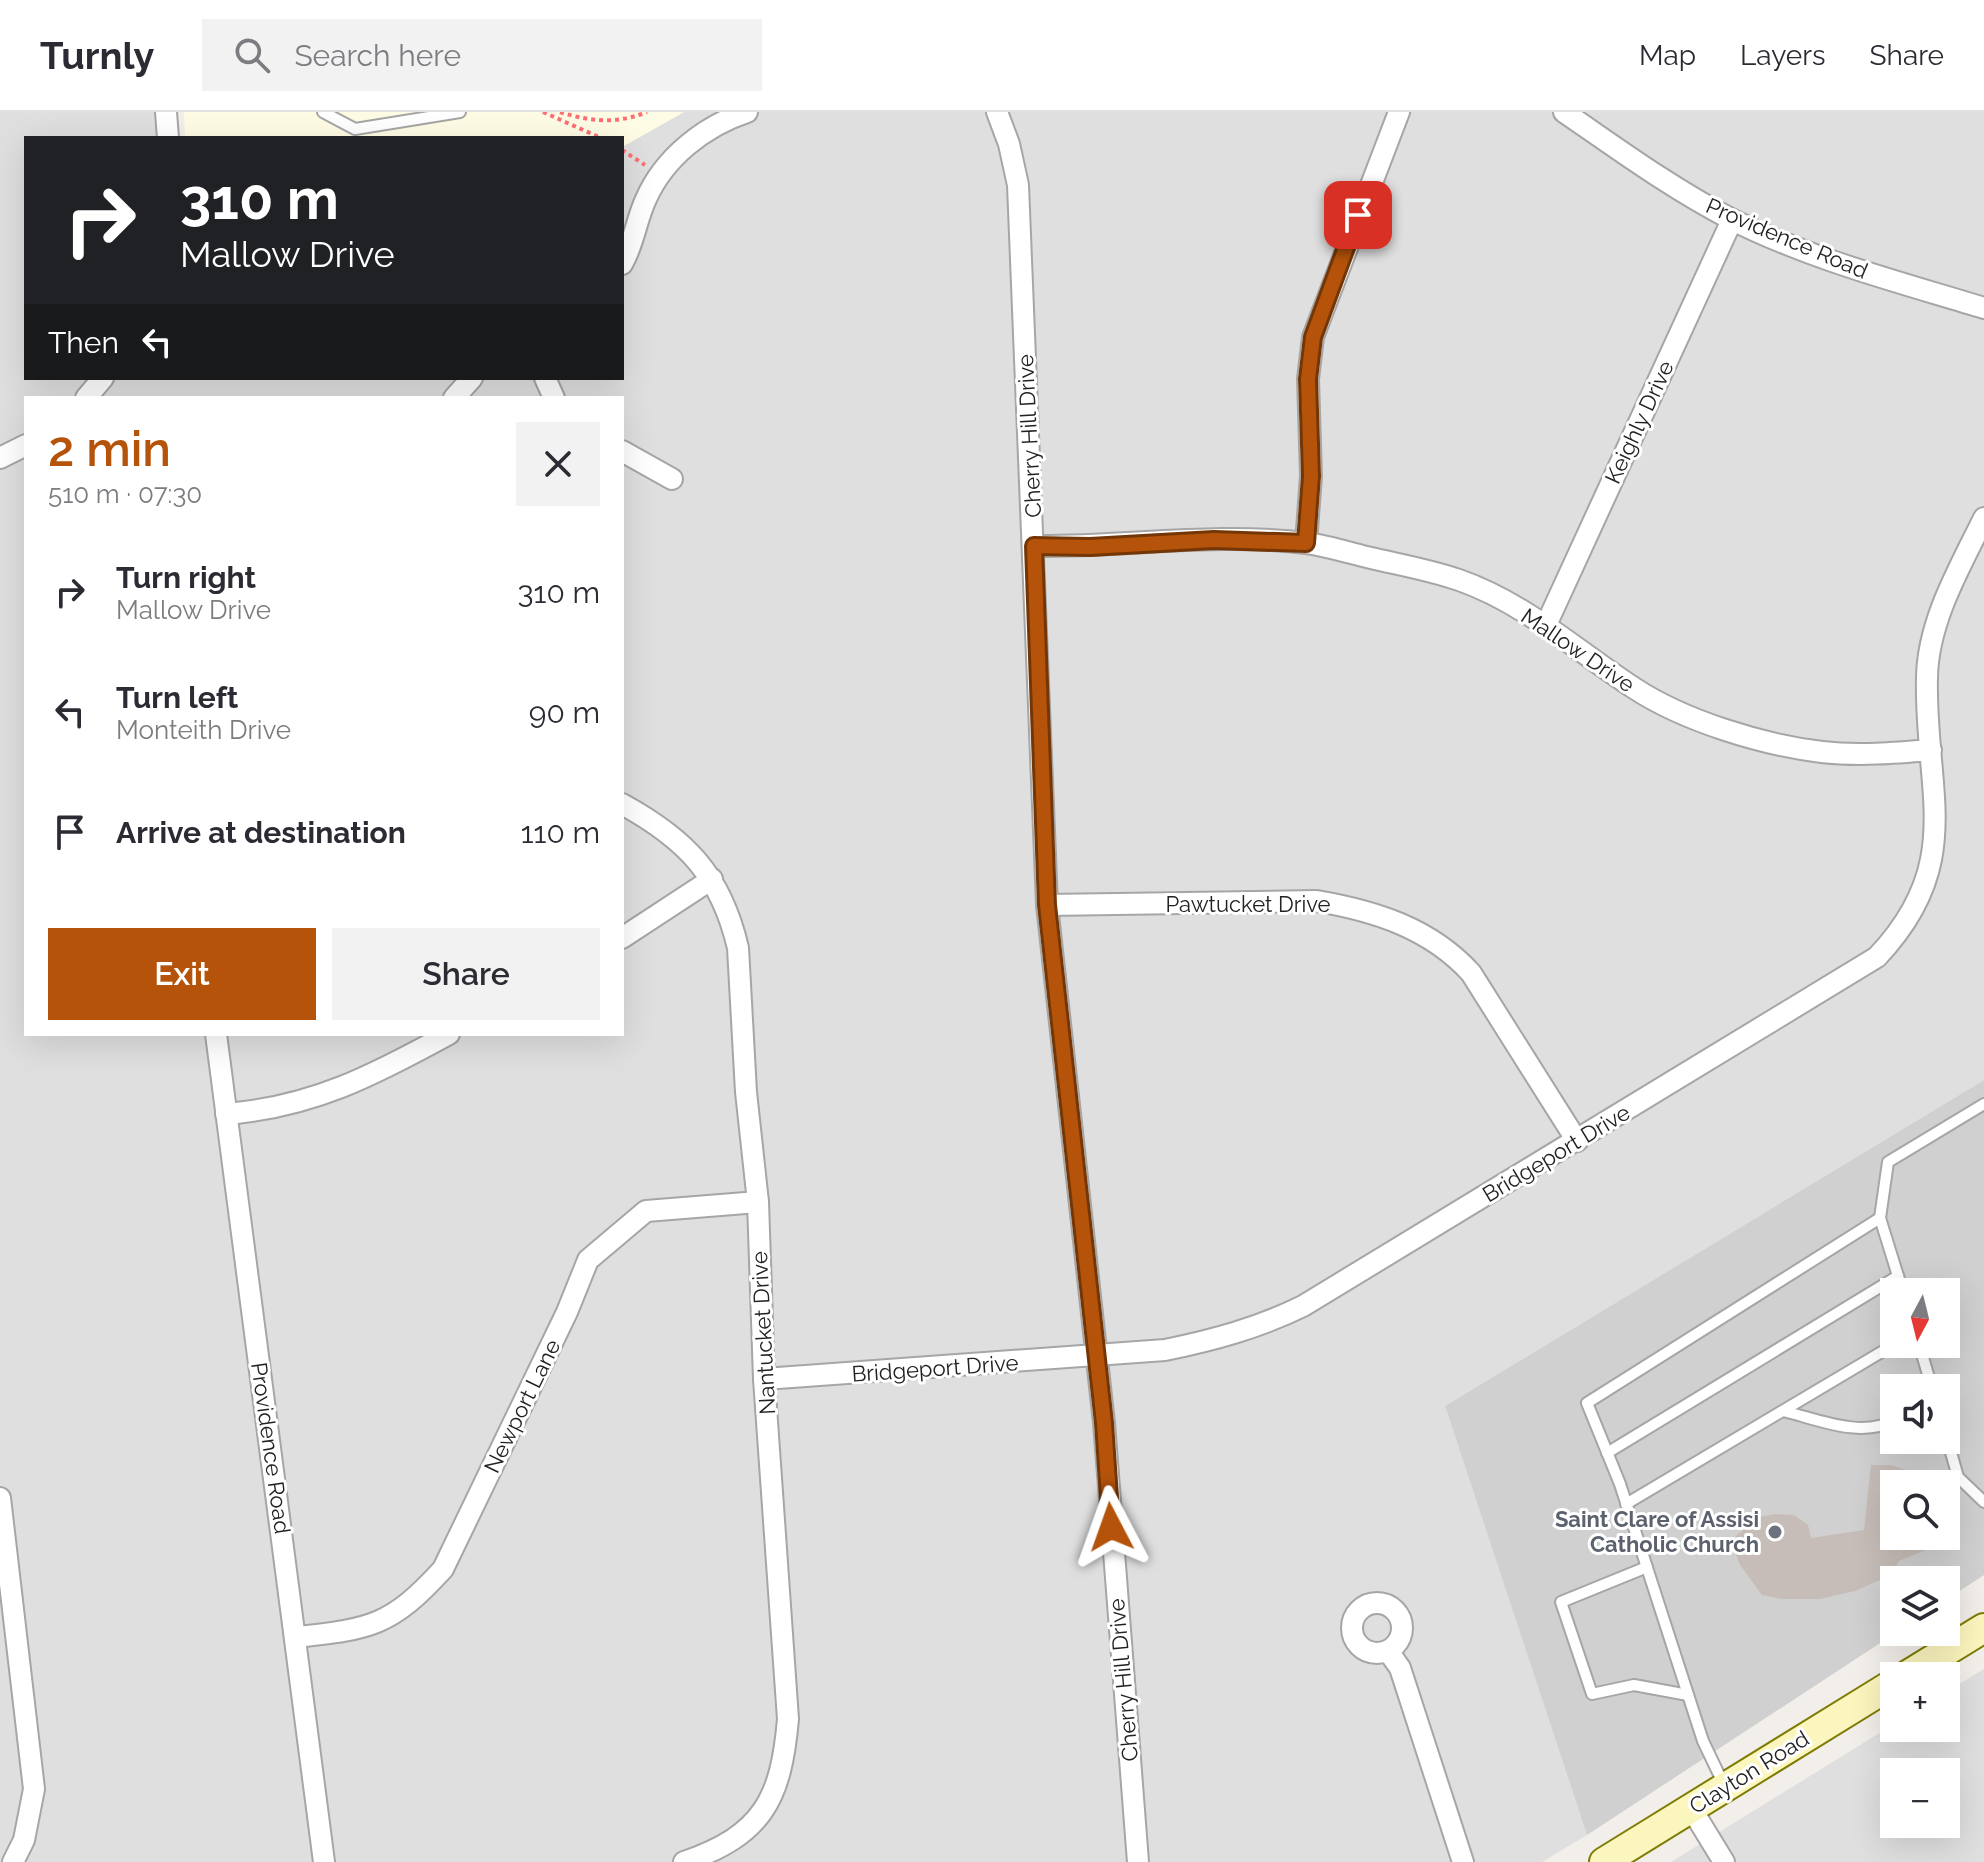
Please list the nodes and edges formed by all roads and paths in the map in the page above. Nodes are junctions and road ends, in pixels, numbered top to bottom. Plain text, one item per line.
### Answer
1 (166, 112) edge
2 (323, 112) edge
3 (460, 112) edge
4 (543, 112) edge
5 (560, 112) edge
6 (647, 112) edge
7 (747, 112) edge
8 (997, 112) edge
9 (1399, 112) edge
10 (1564, 112) edge
11 (168, 136) edge
12 (597, 136) edge
13 (1732, 220) junction
14 (624, 259) edge
15 (1984, 308) edge
16 (101, 380) edge
17 (470, 380) edge
18 (88, 396) edge
19 (456, 396) edge
20 (24, 446) edge
21 (624, 452) edge
22 (0, 458) edge
23 (672, 479) dead end
24 (1984, 518) edge
25 (1306, 543) junction
26 (1034, 546) junction
27 (1546, 625) junction
28 (1931, 750) junction
29 (624, 805) edge
30 (712, 879) junction
31 (1047, 905) junction
32 (624, 937) edge
33 (216, 1036) edge
34 (445, 1036) edge
35 (1984, 1104) edge
36 (226, 1114) junction
37 (1577, 1141) junction
38 (758, 1202) junction
39 (1880, 1218) junction
40 (1898, 1276) joint
41 (1880, 1353) edge
42 (1096, 1357) junction
43 (764, 1379) junction
44 (1783, 1411) junction
45 (1880, 1426) edge
46 (1607, 1453) junction
47 (1951, 1454) edge
48 (0, 1498) edge
49 (1984, 1502) edge
50 (1626, 1504) junction
51 (1647, 1567) junction
52 (1984, 1628) edge
53 (297, 1637) junction
54 (1388, 1651) dead end
55 (1929, 1662) edge
56 (1880, 1692) edge
57 (1688, 1695) junction
58 (1725, 1787) junction
59 (1691, 1808) junction
60 (13, 1862) edge
61 (324, 1862) edge
62 (684, 1862) edge
63 (1138, 1862) edge
64 (1463, 1862) edge
65 (1604, 1862) edge
66 (1724, 1862) edge

1 - 11 street
2 - 3 lane
4 - 12 path
5 - 6 path
7 - 14 street
8 - 26 street, Cherry Hill Drive
9 - 25 street
10 - 13 street, Providence Road
13 - 15 street, Providence Road
13 - 27 street, Keighly Drive
16 - 18 street
17 - 19 street
20 - 22 street
21 - 23 street
24 - 28 street, Bridgeport Drive
25 - 26 street, Mallow Drive
25 - 27 street, Mallow Drive
26 - 31 street, Cherry Hill Drive
27 - 28 street, Mallow Drive
28 - 37 street, Bridgeport Drive
29 - 30 street, Nantucket Drive
30 - 32 street
30 - 38 street, Nantucket Drive
31 - 37 street, Pawtucket Drive
31 - 42 street, Cherry Hill Drive
33 - 36 street, Providence Road
34 - 36 street
35 - 39 lane
36 - 53 street, Providence Road
37 - 42 street, Bridgeport Drive
38 - 43 street, Nantucket Drive
38 - 53 street, Newport Lane
39 - 40 lane
39 - 46 lane
40 - 46 lane
41 - 44 lane
42 - 43 street, Bridgeport Drive
42 - 63 street, Cherry Hill Drive
43 - 62 street, Nantucket Drive
44 - 45 lane
44 - 50 lane
46 - 50 lane
47 - 49 lane
48 - 60 street
50 - 51 lane
51 - 57 lane
51 - 57 lane
52 - 55 main road
53 - 61 street, Providence Road
54 - 64 street
56 - 58 main road, Clayton Road
57 - 58 lane
58 - 59 main road, Clayton Road
59 - 65 main road, Clayton Road
59 - 66 street

